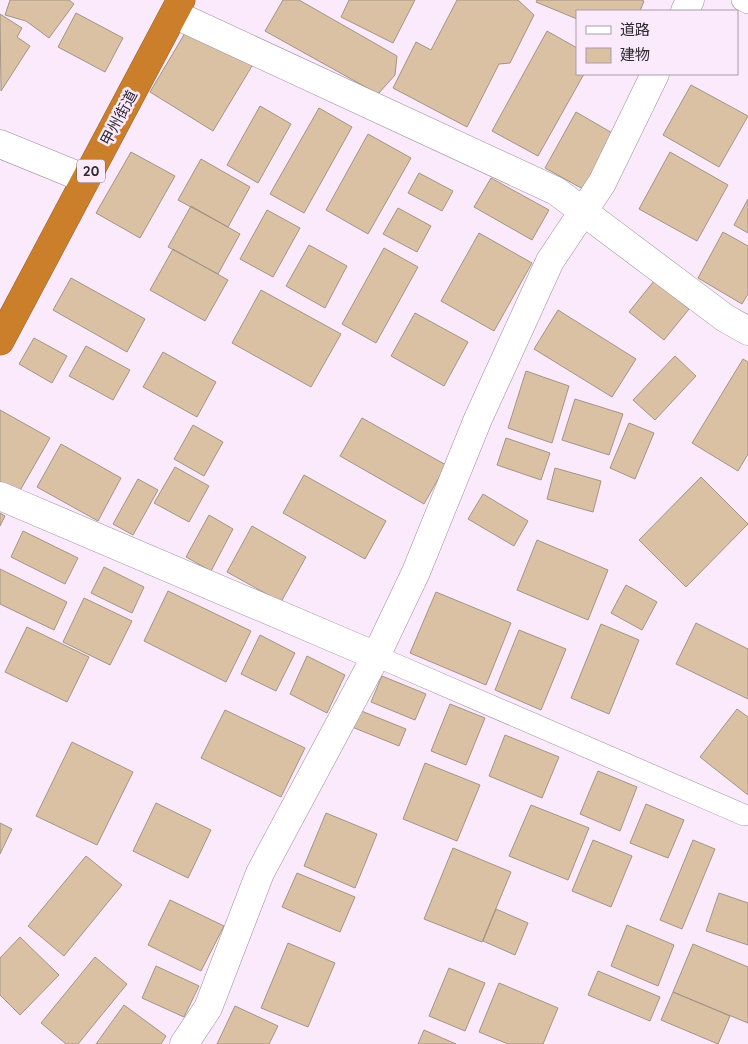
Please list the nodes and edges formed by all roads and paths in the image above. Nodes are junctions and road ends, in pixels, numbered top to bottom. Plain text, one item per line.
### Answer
1 (742, 0) edge
2 (748, 3) edge
3 (178, 7) edge
4 (655, 75) edge
5 (0, 144) edge
6 (86, 180) junction
7 (584, 210) junction
8 (748, 331) edge
9 (0, 341) edge
10 (0, 496) edge
11 (376, 656) junction
12 (744, 816) dead end
13 (184, 1044) edge

1 - 2 lane
3 - 6 highway, 甲州街道 / 20
3 - 7 street
4 - 7 street
5 - 6 street
6 - 9 highway, 甲州街道 / 20
7 - 8 street
7 - 11 street
10 - 11 street
11 - 12 lane
11 - 13 street

